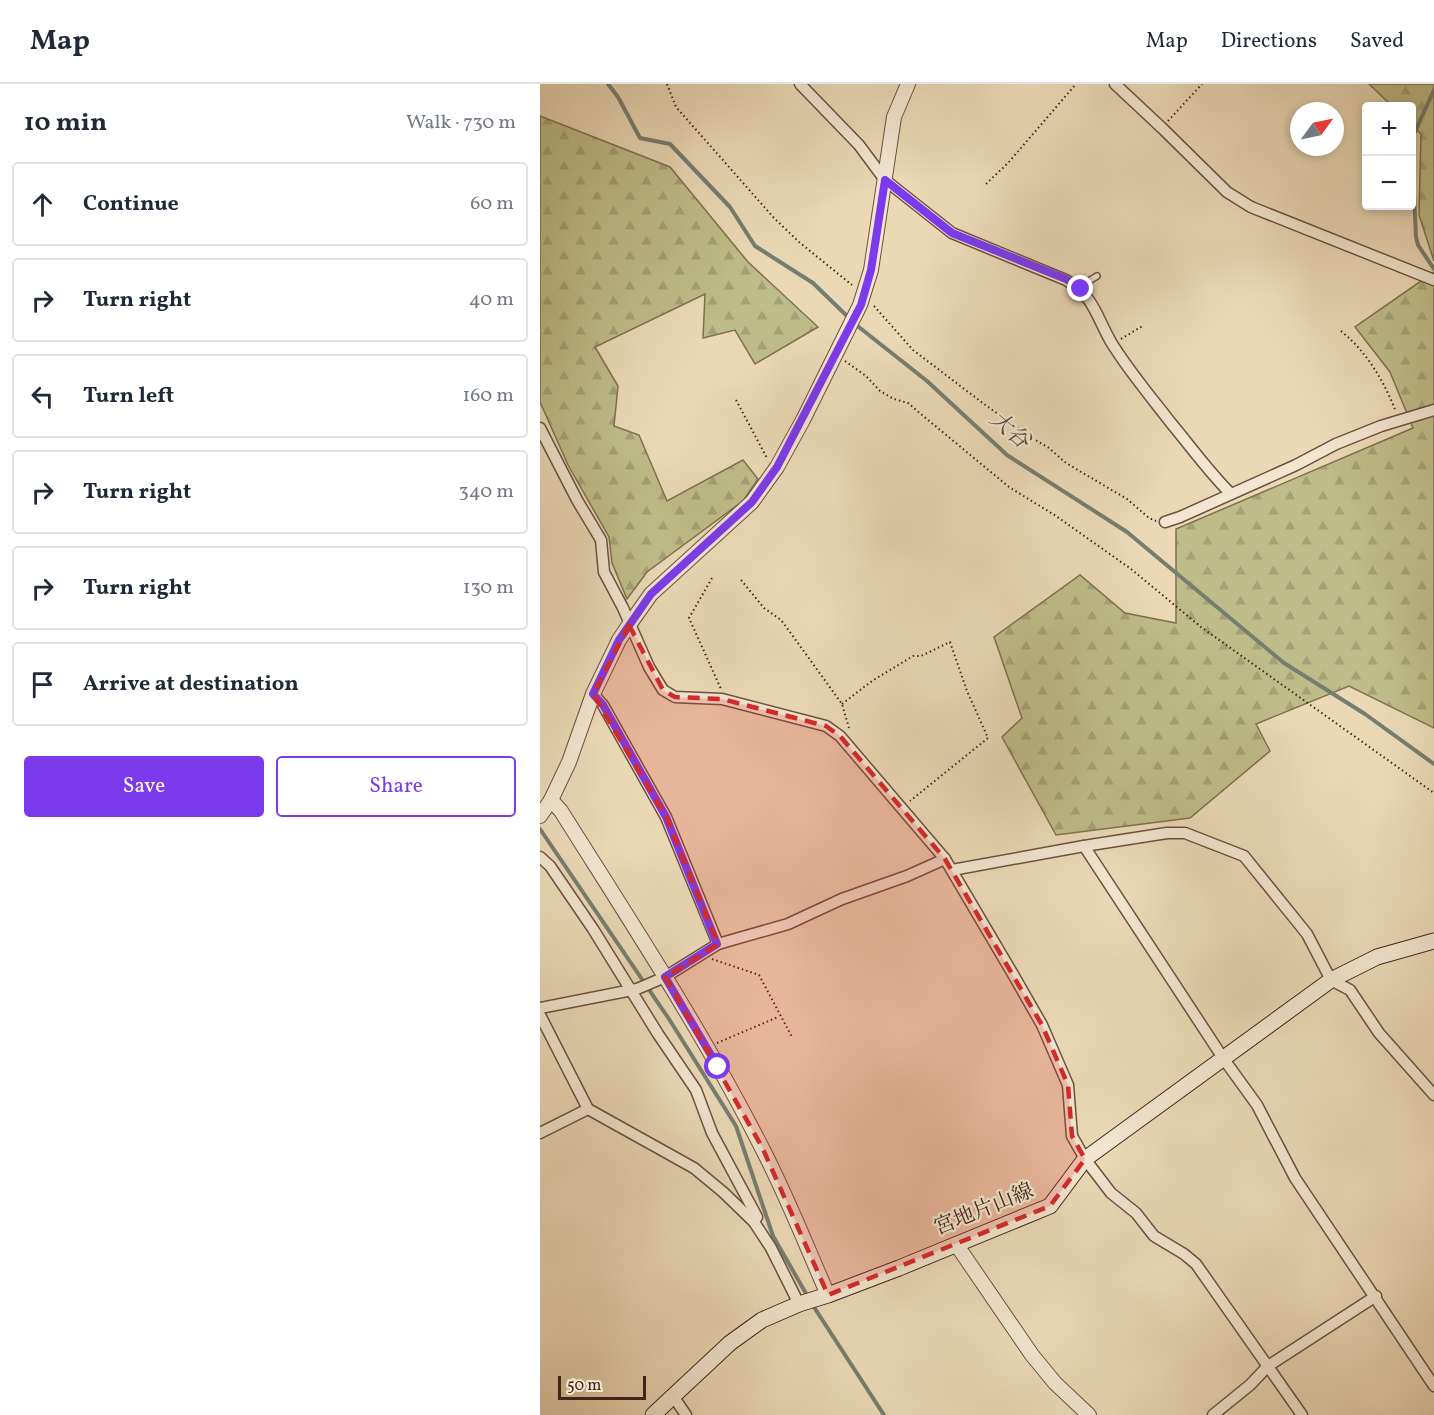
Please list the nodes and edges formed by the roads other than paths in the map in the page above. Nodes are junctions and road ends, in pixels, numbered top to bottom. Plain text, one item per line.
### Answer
1 (800, 84) edge
2 (909, 84) edge
3 (1115, 84) edge
4 (885, 180) junction
5 (1097, 276) dead end
6 (1434, 280) edge
7 (1081, 289) junction
8 (1434, 410) edge
9 (540, 428) edge
10 (1230, 494) junction
11 (1165, 522) road end
12 (629, 625) junction
13 (593, 694) junction
14 (551, 801) junction
15 (540, 816) edge
16 (1084, 846) junction
17 (540, 857) edge
18 (945, 859) junction
19 (952, 870) junction
20 (1434, 941) edge
21 (717, 944) junction
22 (665, 977) junction
23 (1330, 981) junction
24 (630, 989) junction
25 (540, 1008) edge
26 (540, 1015) edge
27 (1223, 1058) junction
28 (1434, 1095) edge
29 (588, 1109) junction
30 (540, 1133) edge
31 (1086, 1159) junction
32 (754, 1222) junction
33 (956, 1244) junction
34 (824, 1296) junction
35 (1376, 1296) junction
36 (799, 1304) junction
37 (1268, 1366) junction
38 (1434, 1386) edge
39 (673, 1395) junction
40 (653, 1415) edge
41 (686, 1415) edge
42 (1089, 1415) edge
43 (1213, 1415) edge
44 (1302, 1415) edge

1 - 4 street
2 - 4 street
3 - 6 street
4 - 7 street
4 - 12 street
5 - 7 lane
7 - 10 street
8 - 10 street
9 - 12 street
10 - 11 street
12 - 13 street
12 - 18 street
13 - 14 street
13 - 21 street
14 - 15 street
14 - 22 street
16 - 19 street
16 - 23 street
16 - 27 street
17 - 24 street
18 - 19 street
18 - 21 street
19 - 31 street
20 - 23 main road, 宮地片山線
21 - 22 street
22 - 24 street
22 - 34 street
23 - 27 main road, 宮地片山線
23 - 28 street
24 - 25 street
24 - 32 street
26 - 29 street
27 - 31 main road, 宮地片山線
27 - 35 street
29 - 30 street
29 - 32 street
31 - 33 main road, 宮地片山線
31 - 37 street
32 - 36 street
33 - 34 main road, 宮地片山線
33 - 42 street
34 - 36 main road, 宮地片山線
35 - 37 street
35 - 38 street
36 - 39 main road, 宮地片山線
37 - 43 street
37 - 44 street
39 - 40 main road, 宮地片山線
39 - 41 street

